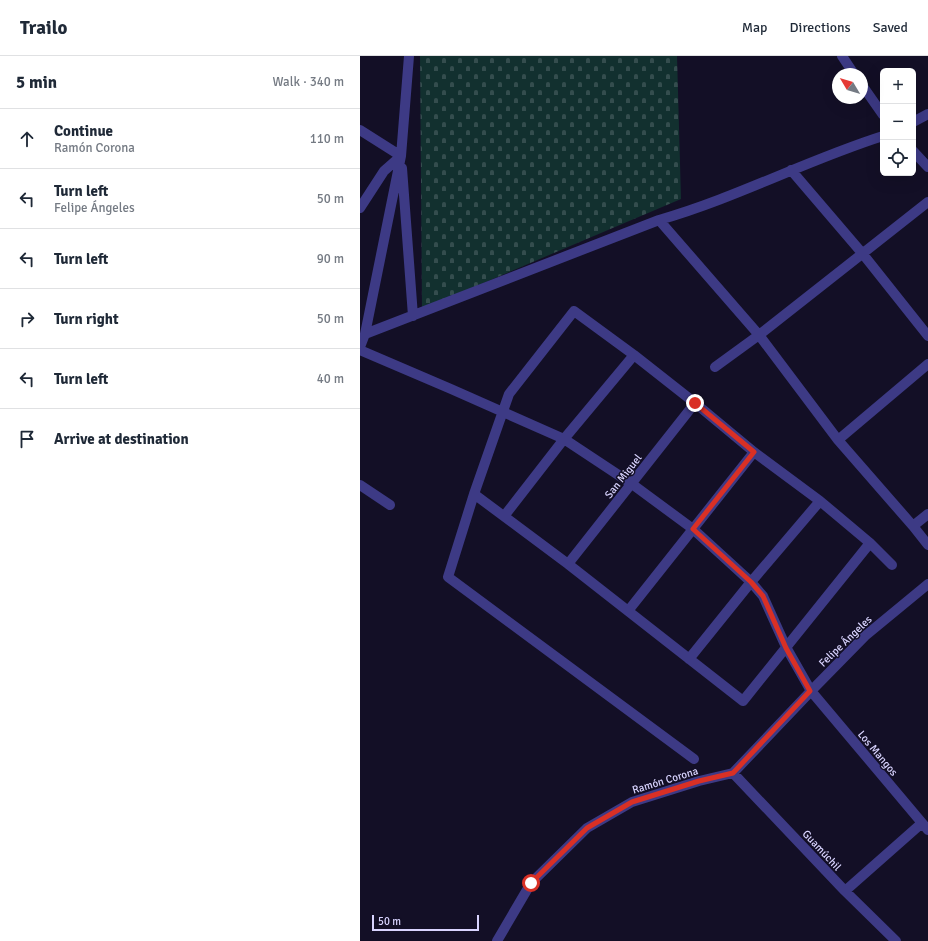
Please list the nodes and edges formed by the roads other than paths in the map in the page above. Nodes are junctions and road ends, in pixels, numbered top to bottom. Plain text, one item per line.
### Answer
1 (409, 56) edge
2 (842, 56) edge
3 (850, 68) edge
4 (868, 93) edge
5 (880, 110) edge
6 (928, 114) edge
7 (916, 120) edge
8 (360, 130) edge
9 (880, 137) edge
10 (916, 154) edge
11 (401, 156) junction
12 (928, 167) edge
13 (791, 170) junction
14 (928, 202) edge
15 (360, 208) edge
16 (659, 220) junction
17 (862, 253) junction
18 (413, 316) junction
19 (365, 334) junction
20 (759, 335) junction
21 (928, 336) edge
22 (360, 347) edge
23 (360, 350) edge
24 (634, 356) junction
25 (928, 364) edge
26 (715, 367) dead end
27 (695, 403) junction
28 (503, 413) junction
29 (564, 439) junction
30 (838, 440) junction
31 (754, 452) junction
32 (632, 484) junction
33 (360, 485) edge
34 (474, 494) junction
35 (820, 501) junction
36 (390, 505) dead end
37 (928, 514) edge
38 (505, 515) junction
39 (914, 526) junction
40 (693, 529) junction
41 (870, 543) junction
42 (928, 545) edge
43 (568, 564) junction
44 (892, 565) dead end
45 (751, 582) junction
46 (928, 584) edge
47 (628, 611) junction
48 (786, 648) junction
49 (689, 659) junction
50 (810, 691) junction
51 (694, 759) dead end
52 (733, 773) junction
53 (925, 827) edge
54 (845, 891) junction
55 (497, 941) edge
56 (896, 941) edge

1 - 11 street
2 - 3 street
4 - 5 street
6 - 7 street
8 - 11 street
9 - 13 street
10 - 12 street
11 - 15 street
11 - 18 street
11 - 19 street
13 - 16 street
13 - 17 street
14 - 17 street
16 - 18 street
16 - 20 street
17 - 20 street
17 - 21 street
18 - 19 street
19 - 22 street
20 - 26 street
20 - 30 street
23 - 28 street, Los Mangos
24 - 27 street
24 - 28 street
24 - 29 street
25 - 30 street
27 - 31 street
27 - 32 street, San Miguel
28 - 29 street, Los Mangos
28 - 34 street
29 - 32 street, Los Mangos
29 - 38 street
30 - 39 street
31 - 35 street
31 - 40 street
32 - 40 street, Los Mangos
32 - 43 street, San Miguel
33 - 36 street
34 - 38 street
34 - 51 street
35 - 41 street
35 - 45 street
37 - 39 street
38 - 43 street
39 - 42 street
40 - 45 street, Los Mangos
40 - 47 street
41 - 44 street
41 - 48 street
43 - 47 street
45 - 48 street, Los Mangos
45 - 49 street
46 - 50 street, Felipe Ángeles
47 - 49 street
48 - 49 street
48 - 50 street, Los Mangos
50 - 52 street, Felipe Ángeles
50 - 53 street, Los Mangos
52 - 54 street, Guamúchil
52 - 55 street, Ramón Corona
53 - 54 street
54 - 56 street, Guamúchil

